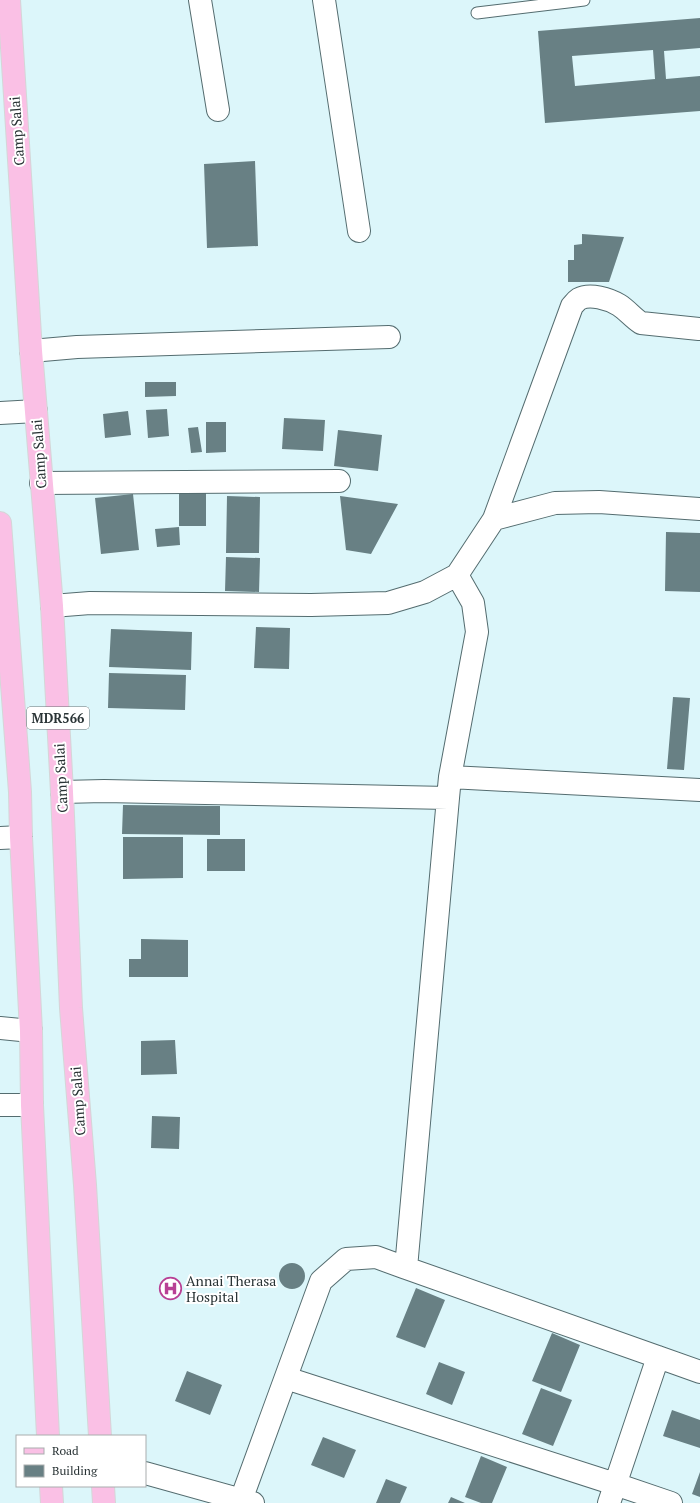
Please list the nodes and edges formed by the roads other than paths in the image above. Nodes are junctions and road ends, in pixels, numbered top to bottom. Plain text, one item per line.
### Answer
1 (9, 0) edge
2 (200, 0) edge
3 (324, 0) edge
4 (584, 0) edge
5 (567, 1) edge
6 (477, 13) dead end
7 (218, 110) dead end
8 (359, 231) dead end
9 (699, 329) dead end
10 (389, 337) dead end
11 (31, 350) junction
12 (36, 411) junction
13 (0, 413) edge
14 (339, 481) dead end
15 (42, 483) junction
16 (700, 509) edge
17 (494, 519) junction
18 (0, 523) edge
19 (457, 575) junction
20 (52, 606) junction
21 (6, 694) edge
22 (450, 777) junction
23 (700, 790) edge
24 (62, 792) junction
25 (448, 798) junction
26 (10, 838) edge
27 (0, 1028) edge
28 (31, 1031) junction
29 (0, 1105) edge
30 (32, 1105) junction
31 (406, 1268) junction
32 (658, 1357) junction
33 (700, 1372) edge
34 (286, 1378) junction
35 (48, 1435) edge
36 (100, 1435) edge
37 (146, 1473) edge
38 (51, 1487) edge
39 (103, 1487) edge
40 (612, 1493) edge
41 (247, 1501) edge
42 (52, 1503) edge
43 (104, 1503) edge
44 (672, 1503) edge

1 - 11 main road, Camp Salai / MDR566
2 - 7 street
3 - 8 street
4 - 5 lane
5 - 6 lane
9 - 17 street
10 - 11 street
11 - 12 main road, Camp Salai / MDR566
12 - 13 street
12 - 15 main road, Camp Salai / MDR566
14 - 15 street
15 - 20 main road, Camp Salai / MDR566
16 - 17 street
17 - 19 street
18 - 21 main road, MDR566
19 - 20 street
19 - 22 street
20 - 24 main road, Camp Salai / MDR566
21 - 26 main road, MDR566
22 - 23 street
22 - 25 street
24 - 25 street
24 - 36 main road, Camp Salai / MDR566
25 - 31 street
26 - 28 main road, MDR566
27 - 28 street
28 - 30 main road, MDR566
29 - 30 street
30 - 35 main road, MDR566
31 - 32 street
31 - 34 street
32 - 33 street
32 - 40 street
34 - 40 street
34 - 41 street
37 - 41 street
38 - 42 main road
39 - 43 main road
40 - 44 street

